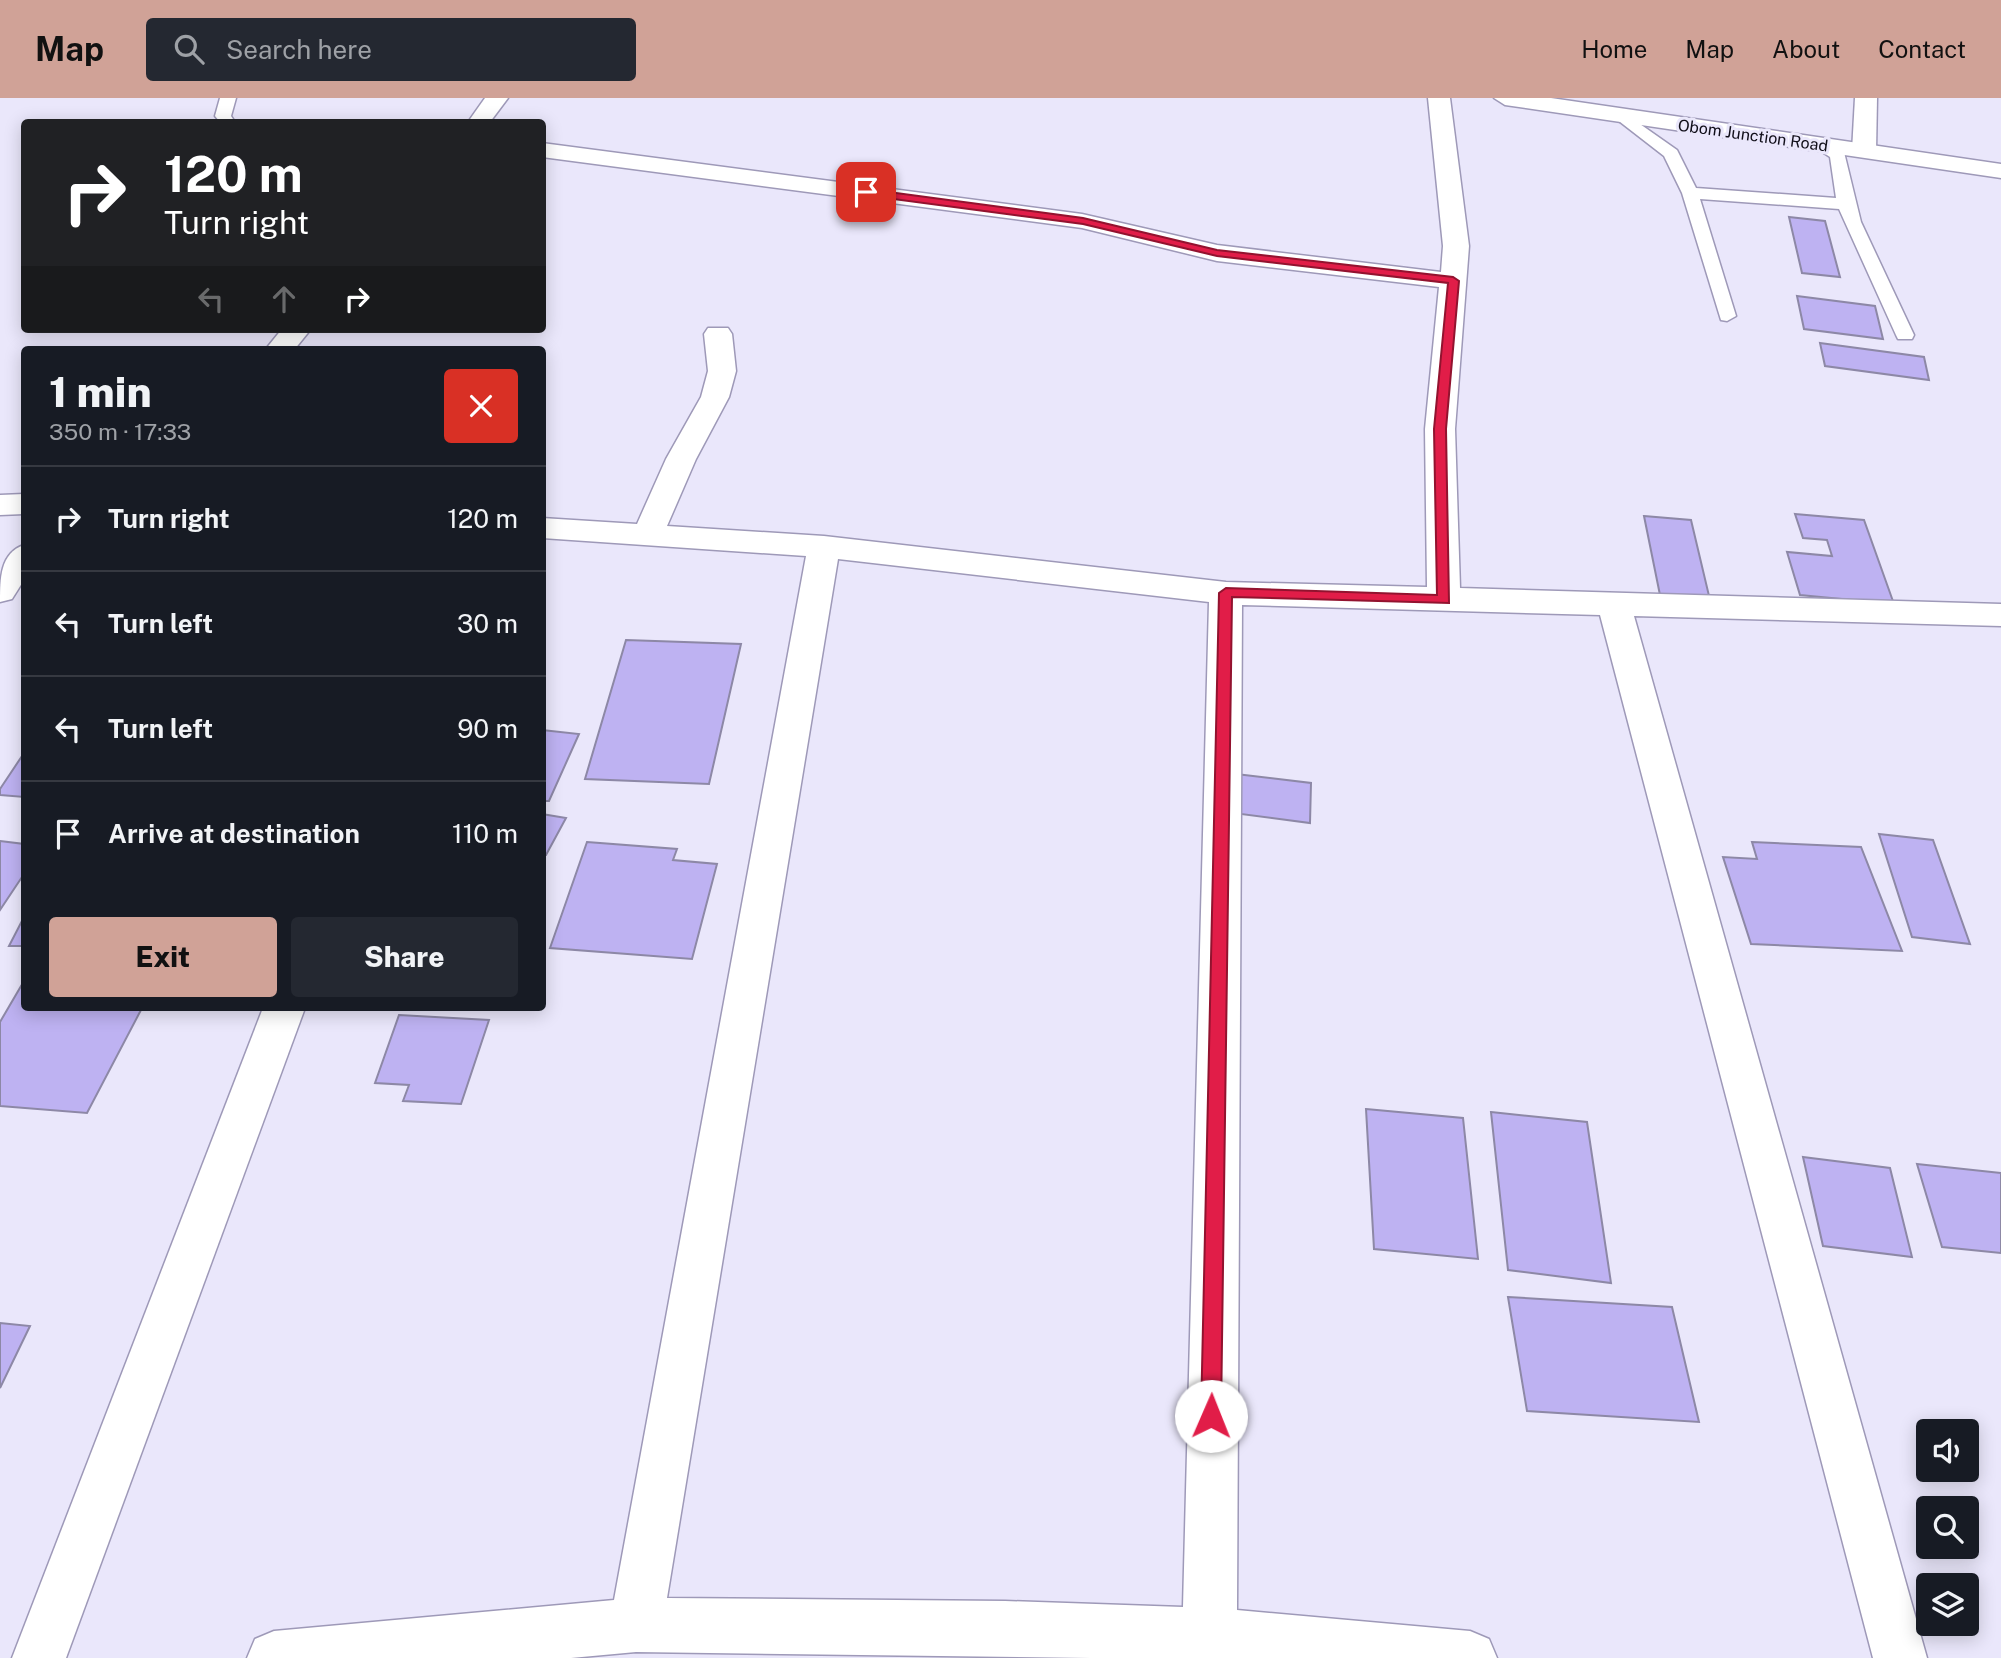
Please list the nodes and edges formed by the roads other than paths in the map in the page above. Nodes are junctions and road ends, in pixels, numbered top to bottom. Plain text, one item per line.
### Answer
1 (228, 98) edge
2 (497, 98) edge
3 (1439, 98) edge
4 (1512, 98) edge
5 (1866, 98) edge
6 (1620, 115) junction
7 (226, 119) edge
8 (481, 119) edge
9 (1818, 144) junction
10 (546, 151) edge
11 (1864, 151) junction
12 (2001, 171) edge
13 (1690, 193) junction
14 (1845, 204) junction
15 (1453, 281) junction
16 (1727, 316) dead end
17 (718, 334) dead end
18 (1905, 335) dead end
19 (0, 505) edge
20 (21, 505) edge
21 (546, 528) edge
22 (648, 535) junction
23 (824, 547) junction
24 (21, 560) edge
25 (0, 591) edge
26 (1226, 593) junction
27 (1444, 599) junction
28 (1614, 605) junction
29 (2001, 615) edge
30 (283, 1011) edge
31 (636, 1625) junction
32 (1208, 1647) edge
33 (39, 1658) edge
34 (274, 1658) edge
35 (1470, 1658) edge
36 (1900, 1658) edge

1 - 7 lane
2 - 8 street
3 - 15 street
4 - 6 street, Obom Junction Road
5 - 11 street
6 - 9 street, Obom Junction Road
6 - 13 lane
9 - 11 street, Obom Junction Road
9 - 14 lane
10 - 15 street
11 - 12 street, Obom Junction Road
13 - 14 lane
13 - 16 lane
14 - 18 lane
15 - 27 street
17 - 22 street
19 - 20 street
21 - 22 street
22 - 23 street
23 - 26 street
23 - 31 street
24 - 25 street
26 - 27 street
26 - 32 street
27 - 28 street
28 - 29 street
28 - 36 street
30 - 33 street
31 - 32 street
31 - 34 street
32 - 35 street

